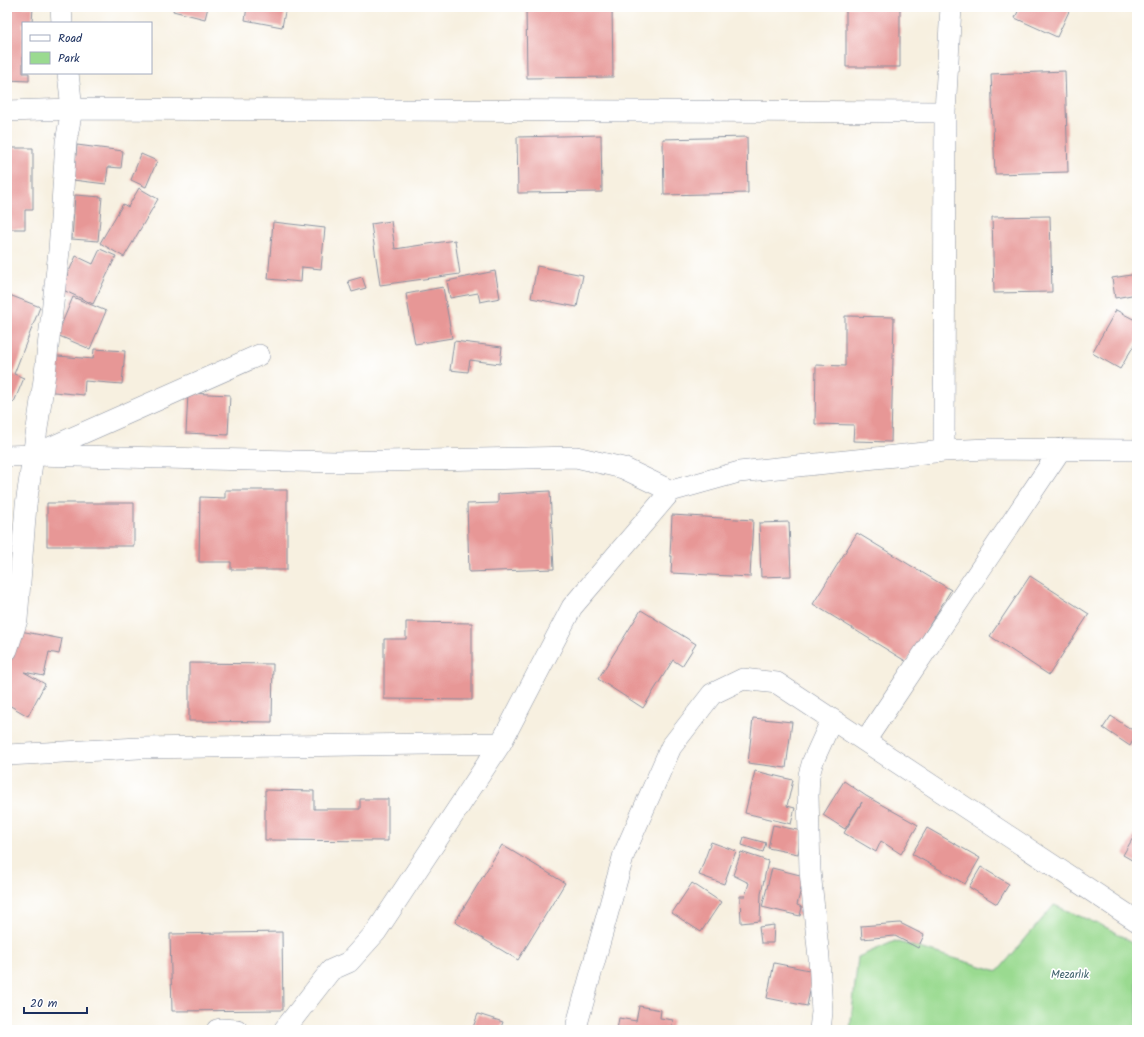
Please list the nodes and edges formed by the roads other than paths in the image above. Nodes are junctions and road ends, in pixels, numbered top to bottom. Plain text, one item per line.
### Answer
1 (61, 7) edge
2 (951, 7) edge
3 (62, 22) edge
4 (68, 74) edge
5 (72, 109) junction
6 (7, 111) edge
7 (945, 112) junction
8 (259, 355) dead end
9 (1061, 449) junction
10 (944, 450) junction
11 (1137, 450) edge
12 (33, 455) junction
13 (7, 456) edge
14 (671, 491) junction
15 (7, 650) edge
16 (832, 719) junction
17 (865, 741) junction
18 (501, 743) junction
19 (7, 755) edge
20 (1137, 921) edge
21 (217, 1030) edge
22 (237, 1030) edge
23 (284, 1030) edge
24 (577, 1030) edge
25 (820, 1030) edge

1 - 3 street
2 - 7 street
4 - 5 street
5 - 6 street
5 - 7 street
5 - 12 street
7 - 10 street
8 - 12 street
9 - 10 street
9 - 11 street
9 - 17 street
10 - 14 street
12 - 13 street
12 - 14 street
12 - 15 street
14 - 18 street
16 - 17 street
16 - 24 street
16 - 25 street
17 - 20 street
18 - 19 street
18 - 23 street
21 - 22 street

